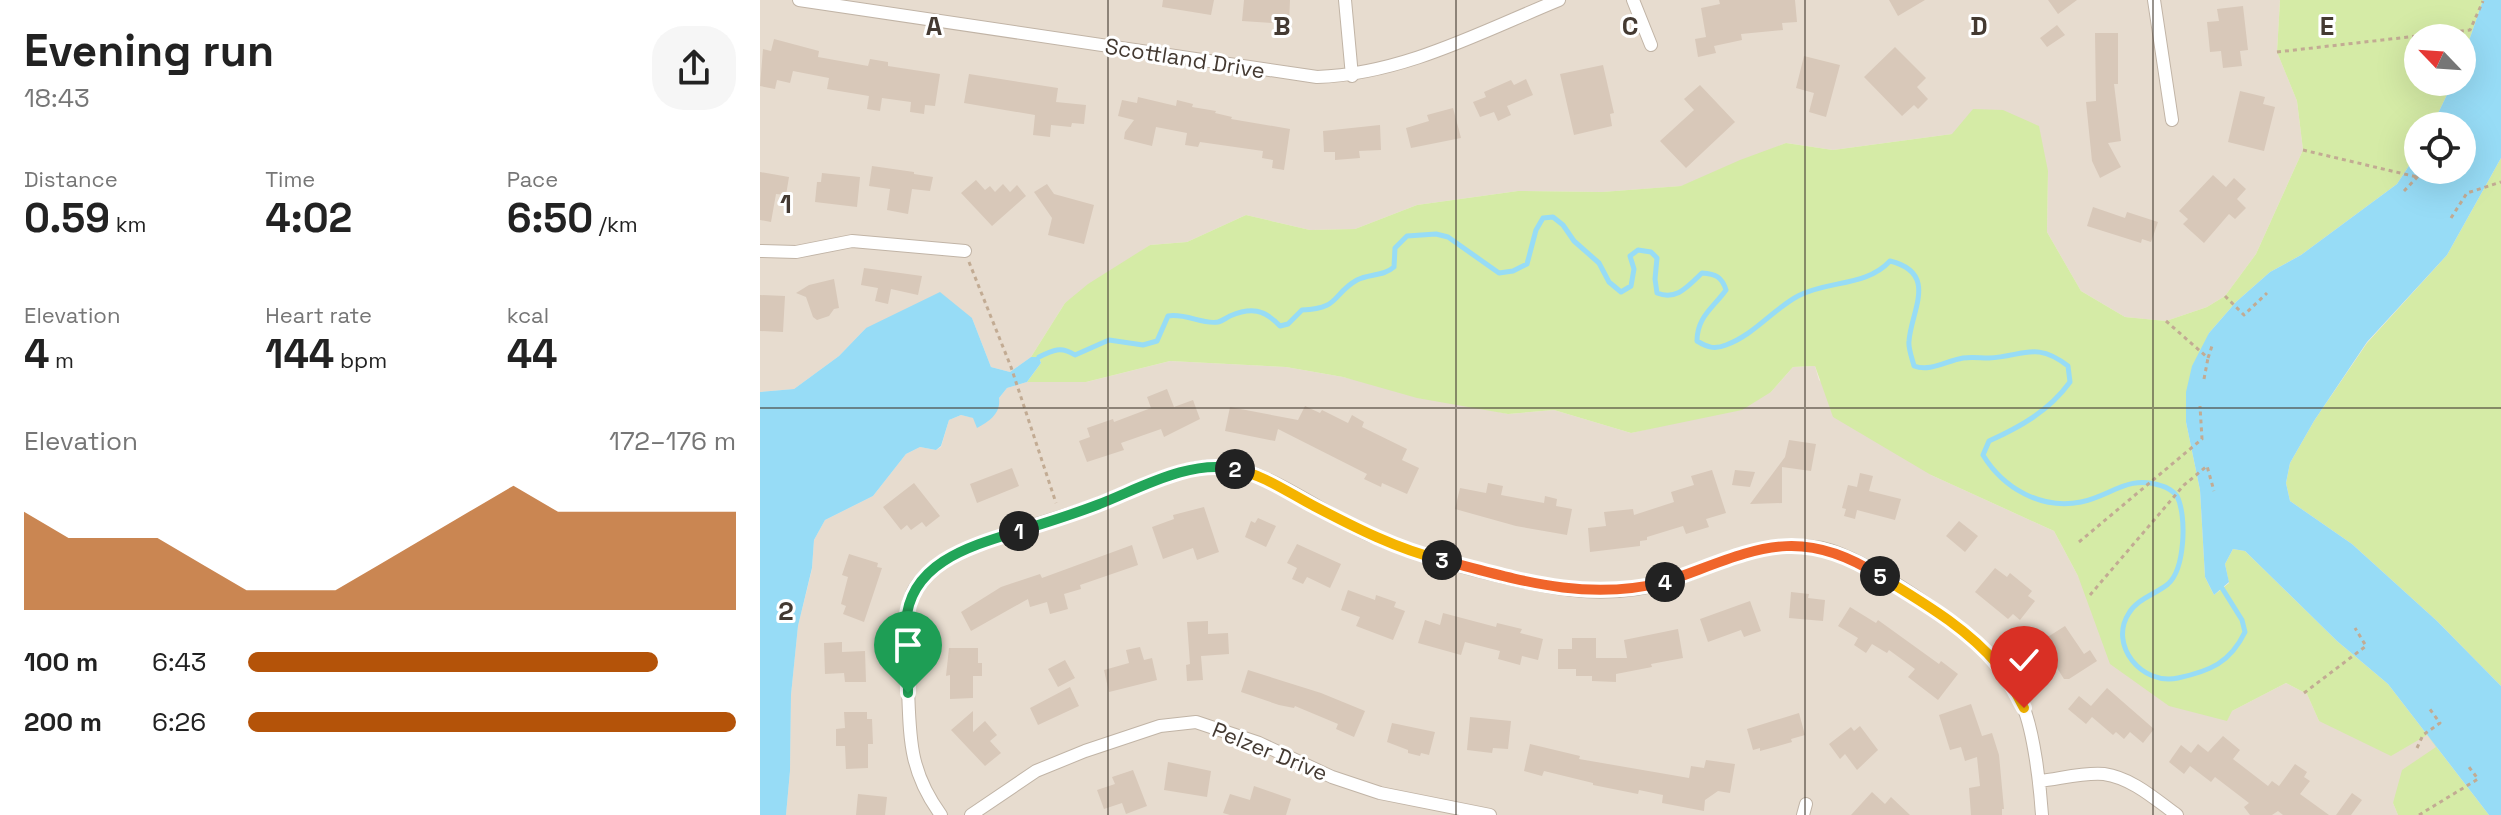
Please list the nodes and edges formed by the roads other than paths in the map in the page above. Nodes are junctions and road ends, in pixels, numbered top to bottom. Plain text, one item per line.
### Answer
1 (799, 0) edge
2 (1345, 0) edge
3 (1559, 0) edge
4 (1633, 0) edge
5 (2154, 0) edge
6 (1651, 45) dead end
7 (1352, 76) junction
8 (2172, 120) dead end
9 (760, 251) edge
10 (965, 251) road end
11 (2039, 781) junction
12 (941, 815) edge
13 (971, 815) edge
14 (1490, 815) edge
15 (2042, 815) edge
16 (2177, 815) edge

1 - 7 street, Scottland Drive
2 - 7 street
3 - 7 street, Scottland Drive
4 - 6 street
5 - 8 street
9 - 10 street
11 - 12 street
11 - 15 street
11 - 16 street
13 - 14 street, Pelzer Drive

